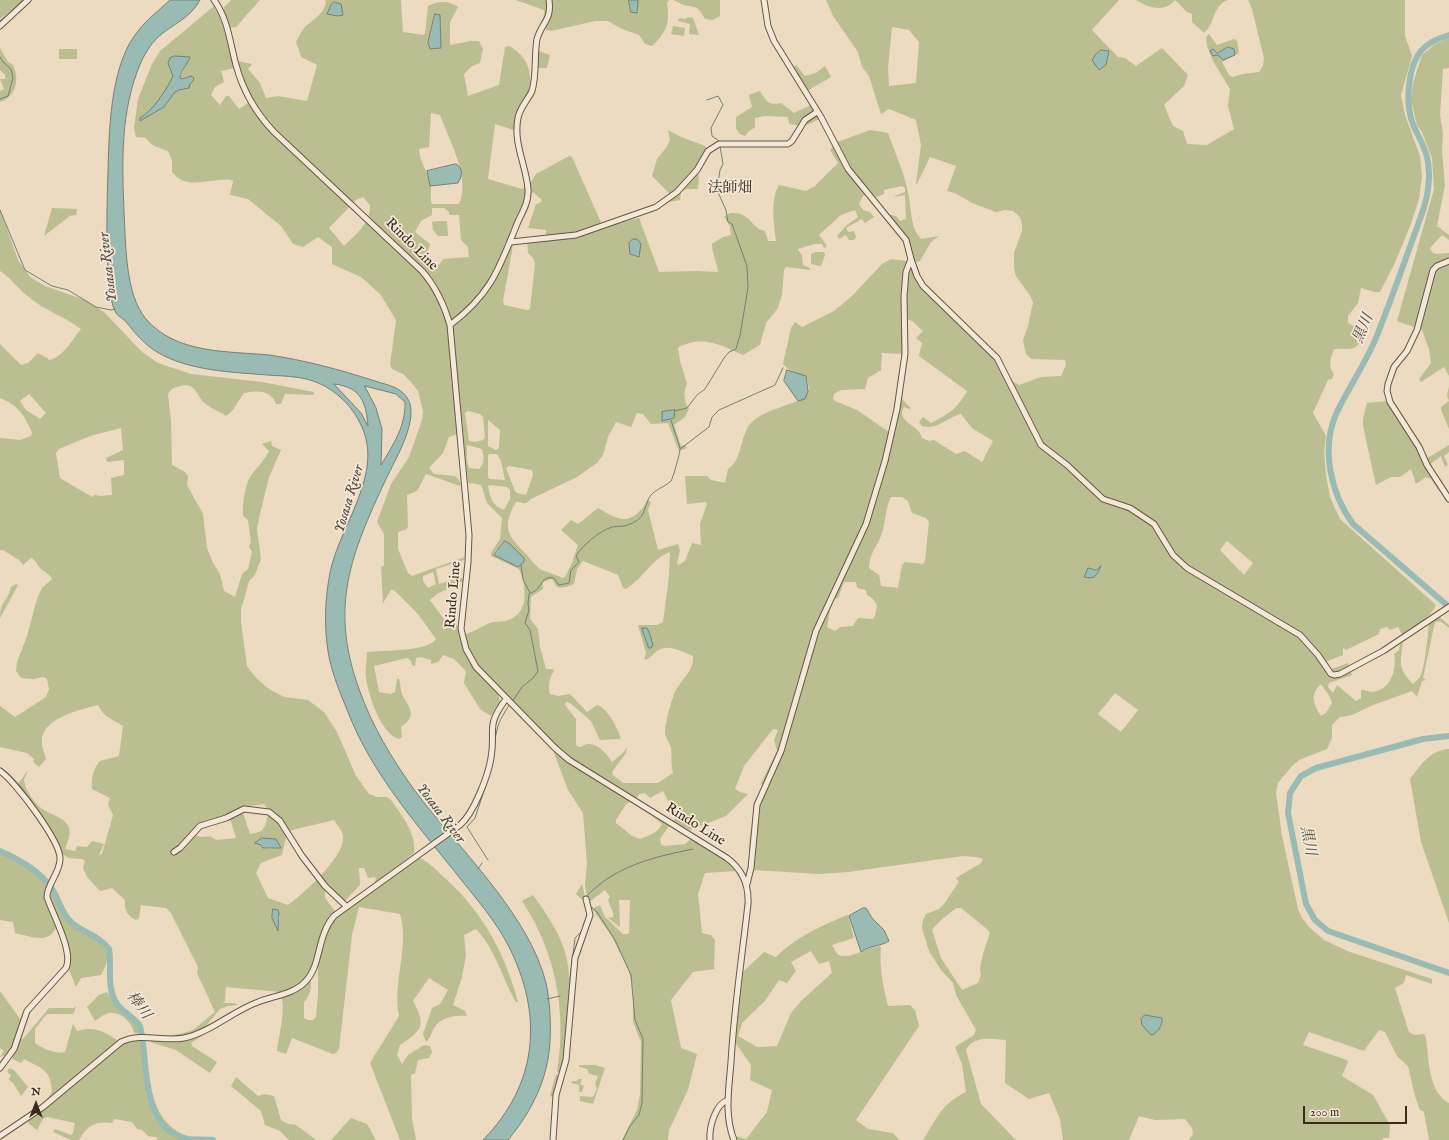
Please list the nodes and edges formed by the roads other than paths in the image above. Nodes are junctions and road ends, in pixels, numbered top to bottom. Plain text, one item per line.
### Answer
1 (28, 0) edge
2 (214, 0) edge
3 (549, 0) edge
4 (764, 0) edge
5 (0, 26) edge
6 (817, 112) junction
7 (511, 242) junction
8 (911, 259) junction
9 (1449, 261) edge
10 (450, 325) junction
11 (1449, 499) edge
12 (1449, 607) edge
13 (506, 699) junction
14 (0, 771) edge
15 (174, 852) dead end
16 (747, 884) junction
17 (586, 899) dead end
18 (346, 906) junction
19 (0, 1068) edge
20 (728, 1100) junction
21 (0, 1136) edge
22 (553, 1140) edge
23 (710, 1140) edge
24 (734, 1140) edge

1 - 5 street
2 - 10 street, Rindo Line
3 - 7 street
4 - 6 street
6 - 7 street
6 - 8 street
7 - 10 street
8 - 12 street
8 - 16 street
9 - 11 street
10 - 13 street, Rindo Line
13 - 16 street, Rindo Line
13 - 18 street
14 - 19 street
15 - 18 street
16 - 20 street, Rindo Line
17 - 22 street
18 - 21 street
20 - 23 street
20 - 24 street, Rindo Line

